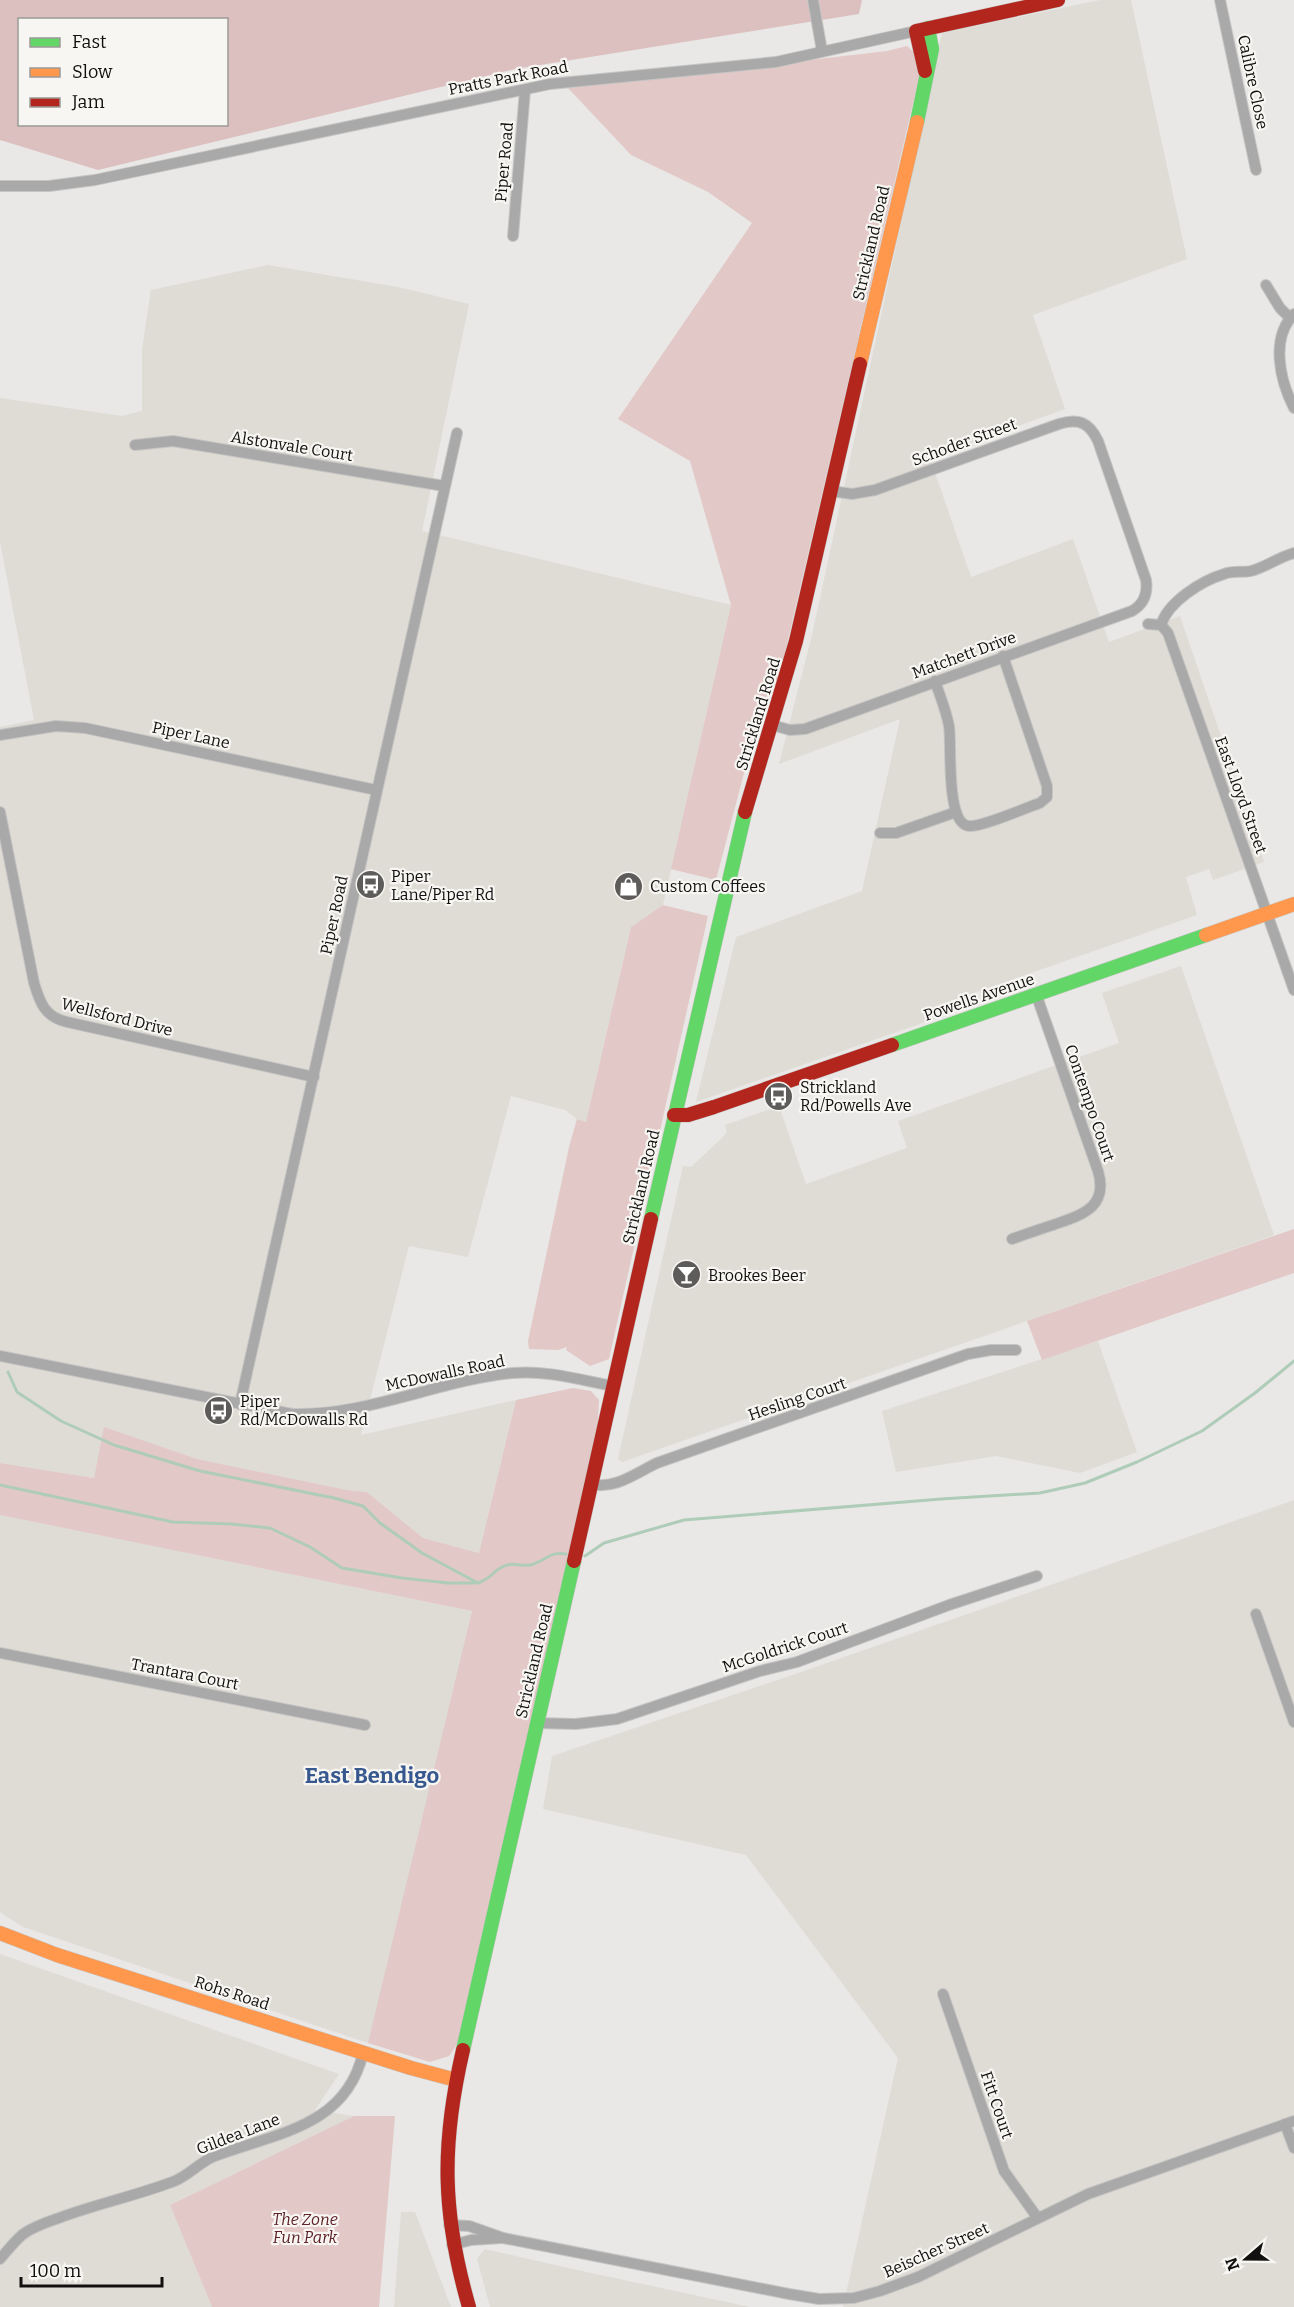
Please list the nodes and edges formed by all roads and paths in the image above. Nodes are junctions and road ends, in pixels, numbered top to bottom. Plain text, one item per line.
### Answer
1 (813, 0) edge
2 (1058, 0) edge
3 (1220, 0) edge
4 (922, 29) junction
5 (822, 51) junction
6 (525, 90) junction
7 (1256, 170) dead end
8 (0, 186) edge
9 (513, 236) dead end
10 (1266, 285) dead end
11 (1292, 316) edge
12 (1294, 408) edge
13 (457, 433) dead end
14 (135, 445) dead end
15 (444, 486) junction
16 (831, 491) junction
17 (1294, 553) edge
18 (1146, 580) joint
19 (1148, 624) dead end
20 (1161, 625) junction
21 (1003, 656) junction
22 (935, 681) junction
23 (772, 725) junction
24 (0, 735) edge
25 (375, 790) junction
26 (0, 812) edge
27 (956, 812) junction
28 (880, 833) dead end
29 (1294, 904) edge
30 (1267, 914) junction
31 (1294, 990) edge
32 (1036, 994) junction
33 (314, 1077) junction
34 (674, 1115) junction
35 (1012, 1239) dead end
36 (1016, 1350) dead end
37 (0, 1356) edge
38 (613, 1386) junction
39 (240, 1404) junction
40 (591, 1484) junction
41 (1037, 1576) dead end
42 (1256, 1614) dead end
43 (0, 1653) edge
44 (1294, 1722) edge
45 (537, 1723) junction
46 (365, 1725) dead end
47 (0, 1933) edge
48 (943, 1994) dead end
49 (363, 2052) junction
50 (456, 2080) junction
51 (1290, 2122) edge
52 (1294, 2148) edge
53 (1037, 2217) junction
54 (448, 2225) junction
55 (503, 2238) junction
56 (452, 2245) junction
57 (0, 2259) edge
58 (469, 2307) edge

1 - 5 street
2 - 4 main road, Pratts Park Road
3 - 7 street, Calibre Close
4 - 5 street, Pratts Park Road
4 - 16 main road, Strickland Road
5 - 6 street, Pratts Park Road
6 - 8 street, Pratts Park Road
6 - 9 street, Piper Road
10 - 11 street
11 - 12 street
13 - 15 street, Piper Road
14 - 15 street, Alstonvale Court
15 - 25 street, Piper Road
16 - 18 street, Schoder Street
16 - 23 main road, Strickland Road
17 - 20 street
18 - 21 street, Matchett Drive
19 - 20 street
20 - 30 street, East Lloyd Street
21 - 22 street, Matchett Drive
21 - 27 street
22 - 23 street, Matchett Drive
22 - 27 street
23 - 34 main road, Strickland Road
24 - 25 street, Piper Lane
25 - 33 street, Piper Road
26 - 33 street, Wellsford Drive
27 - 28 street
29 - 30 main road, Powells Avenue
30 - 31 street, East Lloyd Street
30 - 32 main road, Powells Avenue
32 - 34 main road, Powells Avenue
32 - 35 street, Contempo Court
33 - 39 street, Piper Road
34 - 38 main road, Strickland Road
36 - 40 street, Hesling Court
37 - 39 street, McDowalls Road
38 - 39 street, McDowalls Road
38 - 40 main road, Strickland Road
40 - 45 main road, Strickland Road
41 - 45 street, McGoldrick Court
42 - 44 street
43 - 46 street, Trantara Court
45 - 50 main road, Strickland Road
47 - 49 main road, Rohs Road
48 - 53 street, Fitt Court
49 - 50 main road, Rohs Road
49 - 57 street, Gildea Lane
50 - 54 main road, Strickland Road
51 - 52 street
51 - 53 street, Beischer Street
53 - 55 street, Beischer Street
54 - 55 street, Beischer Street
54 - 56 main road, Strickland Road
55 - 56 street, Beischer Street
56 - 58 main road, Strickland Road

